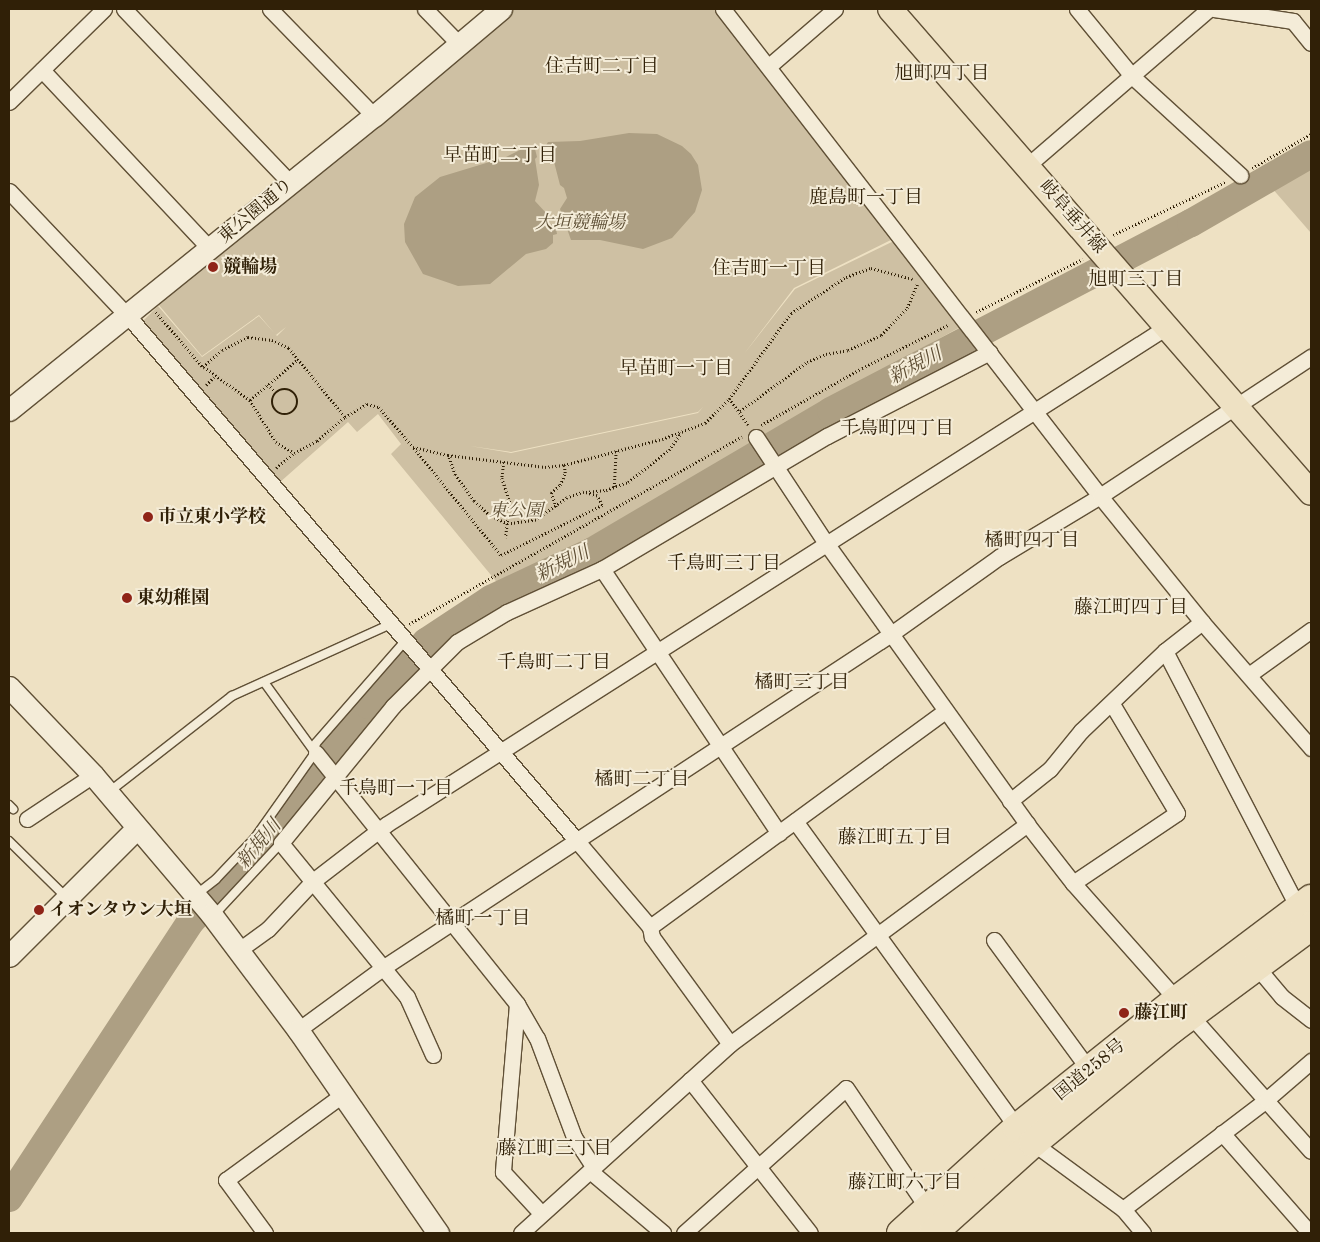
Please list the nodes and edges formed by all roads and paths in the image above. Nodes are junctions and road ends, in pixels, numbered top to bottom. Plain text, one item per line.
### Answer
1 (104, 9) edge
2 (124, 9) edge
3 (270, 9) edge
4 (425, 9) edge
5 (500, 9) edge
6 (723, 9) edge
7 (835, 9) edge
8 (890, 9) edge
9 (1077, 9) edge
10 (1209, 9) edge
11 (1214, 9) edge
12 (1294, 15) edge
13 (1311, 43) edge
14 (459, 44) junction
15 (769, 66) junction
16 (42, 70) junction
17 (1132, 76) junction
18 (9, 102) edge
19 (374, 116) junction
20 (1311, 134) edge
21 (1027, 166) junction
22 (1240, 175) junction
23 (290, 183) junction
24 (9, 191) edge
25 (210, 250) junction
26 (1101, 250) junction
27 (153, 308) dead end
28 (128, 316) junction
29 (965, 320) junction
30 (1168, 326) junction
31 (988, 349) junction
32 (1311, 356) edge
33 (298, 359) junction
34 (204, 367) junction
35 (268, 384) junction
36 (276, 393) junction
37 (729, 399) junction
38 (250, 400) junction
39 (1237, 406) junction
40 (1034, 409) junction
41 (9, 410) edge
42 (740, 411) junction
43 (344, 417) junction
44 (682, 432) junction
45 (754, 433) junction
46 (413, 447) junction
47 (616, 450) junction
48 (294, 453) junction
49 (448, 455) junction
50 (504, 462) junction
51 (564, 465) junction
52 (773, 465) junction
53 (266, 477) junction
54 (614, 487) junction
55 (584, 492) junction
56 (1311, 493) edge
57 (1100, 496) junction
58 (556, 507) junction
59 (508, 524) junction
60 (506, 538) dead end
61 (826, 543) junction
62 (602, 569) junction
63 (1202, 622) junction
64 (1311, 630) edge
65 (891, 634) junction
66 (400, 635) junction
67 (1165, 651) junction
68 (658, 653) junction
69 (426, 666) junction
70 (1250, 674) junction
71 (264, 682) junction
72 (9, 687) edge
73 (1112, 704) junction
74 (944, 712) junction
75 (720, 746) junction
76 (1311, 748) edge
77 (315, 752) junction
78 (501, 752) junction
79 (333, 774) junction
80 (93, 775) junction
81 (107, 793) junction
82 (1010, 801) junction
83 (28, 819) dead end
84 (795, 821) junction
85 (1027, 824) junction
86 (137, 828) junction
87 (378, 830) junction
88 (779, 833) junction
89 (577, 840) junction
90 (9, 842) edge
91 (281, 843) junction
92 (313, 881) junction
93 (1073, 884) junction
94 (66, 898) junction
95 (204, 906) junction
96 (1309, 917) edge
97 (452, 922) junction
98 (650, 927) junction
99 (877, 935) junction
100 (994, 940) dead end
101 (239, 950) junction
102 (9, 956) edge
103 (1256, 966) junction
104 (384, 967) junction
105 (517, 1004) junction
106 (1183, 1007) junction
107 (1311, 1020) edge
108 (298, 1030) junction
109 (730, 1044) junction
110 (432, 1055) dead end
111 (1311, 1061) edge
112 (1089, 1070) junction
113 (690, 1080) junction
114 (342, 1095) junction
115 (1266, 1100) junction
116 (1222, 1133) junction
117 (1025, 1136) junction
118 (1311, 1150) edge
119 (758, 1167) junction
120 (592, 1169) junction
121 (1123, 1209) junction
122 (541, 1213) junction
123 (939, 1225) edge
124 (265, 1233) edge
125 (438, 1233) edge
126 (521, 1233) edge
127 (662, 1233) edge
128 (684, 1233) edge
129 (810, 1233) edge
130 (901, 1233) edge
131 (1143, 1233) edge
132 (1310, 1233) edge

1 - 16 street
2 - 23 street
3 - 19 street
4 - 14 street
5 - 14 street, 東公園通り
6 - 15 street
7 - 15 street
8 - 21 main road, 岐阜垂井線
9 - 17 street
10 - 17 street
11 - 12 street
12 - 13 street
14 - 19 street, 東公園通り
15 - 29 street
16 - 18 street
16 - 25 street
17 - 21 street
17 - 22 street
19 - 23 street, 東公園通り
20 - 22 path
21 - 26 main road, 岐阜垂井線
22 - 26 path
23 - 25 street, 東公園通り
24 - 28 street
25 - 28 street, 東公園通り
26 - 29 path
26 - 30 main road, 岐阜垂井線
27 - 34 path
28 - 41 street, 東公園通り
28 - 53 street
29 - 31 street
29 - 45 path
30 - 39 main road, 岐阜垂井線
30 - 40 street
31 - 40 street
31 - 52 street
32 - 39 street
33 - 34 path
33 - 35 path
33 - 43 path
34 - 38 path
35 - 36 path
35 - 38 path
36 - 36 path
37 - 42 path
37 - 42 path
37 - 44 path
38 - 48 path
39 - 56 main road, 岐阜垂井線
39 - 57 street
40 - 57 street
40 - 61 street
42 - 45 path
43 - 46 path
43 - 48 path
44 - 47 path
44 - 54 path
45 - 52 street
45 - 66 path
46 - 49 path
46 - 55 path
47 - 51 path
47 - 54 path
48 - 53 path
49 - 50 path
49 - 59 path
50 - 51 path
50 - 59 path
51 - 58 path
52 - 61 street
52 - 62 street
53 - 66 street
54 - 55 path
55 - 58 path
57 - 63 street
57 - 65 street
58 - 59 path
59 - 60 path
61 - 65 street
61 - 68 street
62 - 68 street
62 - 69 street
63 - 67 street
63 - 70 street
64 - 70 street
65 - 74 street
65 - 75 street
66 - 69 street
66 - 71 lane
66 - 77 lane
67 - 73 street
67 - 96 street
68 - 75 street
68 - 78 street
69 - 78 street
69 - 79 street
70 - 76 street
71 - 77 lane
71 - 81 lane
72 - 80 street
73 - 82 street
73 - 93 street
74 - 82 street
74 - 84 street
75 - 88 street
75 - 89 street
77 - 79 street
77 - 95 lane
78 - 87 street
78 - 89 street
79 - 87 street
79 - 91 street
80 - 81 street
80 - 83 street
81 - 86 street
82 - 85 street
84 - 88 street
84 - 99 street
85 - 93 street
85 - 99 street
86 - 94 street
86 - 95 street
87 - 92 street
87 - 97 street
88 - 98 street
89 - 97 street
89 - 98 street
90 - 94 lane
91 - 92 street
91 - 95 lane
92 - 101 street
92 - 104 street
93 - 106 street
94 - 102 street
95 - 101 street
96 - 103 highway, 国道258号
96 - 106 highway, 国道258号
97 - 104 street
97 - 105 street
98 - 109 street
99 - 109 street
99 - 117 street
100 - 112 street
101 - 108 street
103 - 106 highway, 国道258号
103 - 107 street
104 - 108 street
104 - 110 street
105 - 120 street
105 - 122 street
106 - 112 highway, 国道258号
106 - 115 street
106 - 117 highway, 国道258号
108 - 114 street
109 - 113 street
111 - 115 street
112 - 117 highway, 国道258号
113 - 119 street
113 - 120 street
114 - 124 street
114 - 125 street
115 - 116 street
115 - 118 street
116 - 121 street
116 - 132 street
117 - 121 street
117 - 123 highway, 国道258号
119 - 123 street
119 - 128 street
119 - 129 street
120 - 122 street
120 - 127 street
121 - 131 street
122 - 126 street
123 - 130 highway, 国道258号

